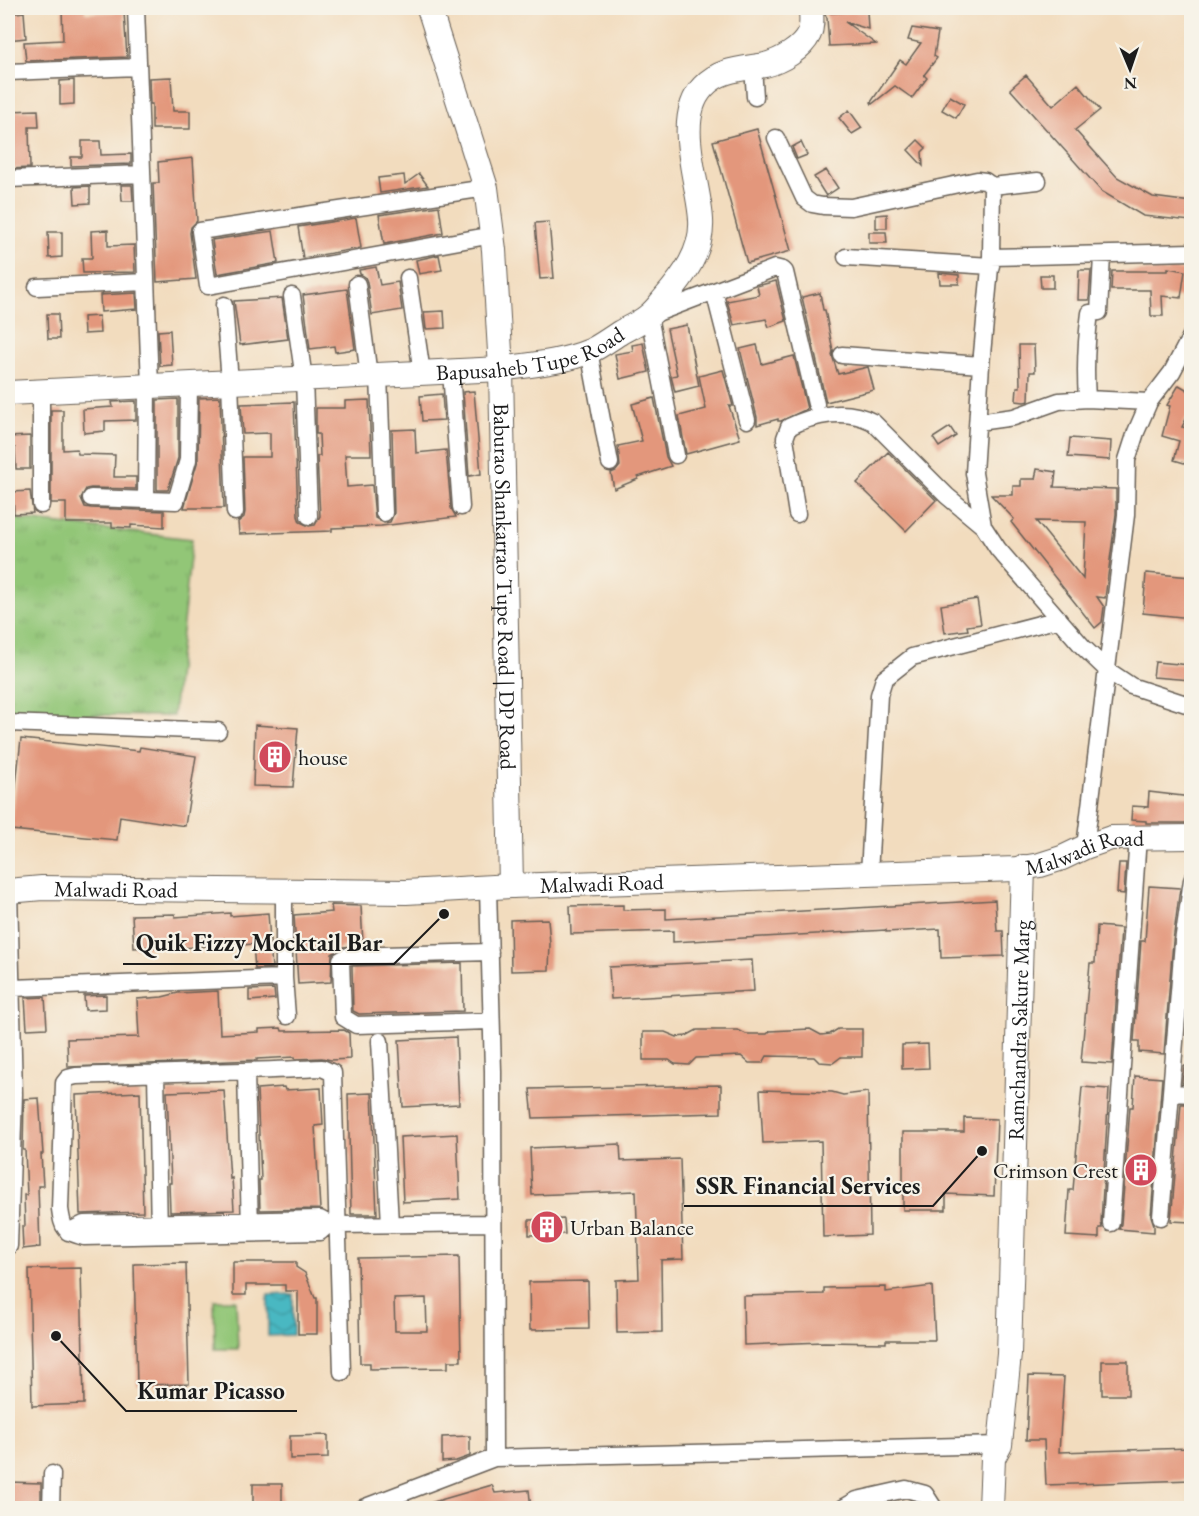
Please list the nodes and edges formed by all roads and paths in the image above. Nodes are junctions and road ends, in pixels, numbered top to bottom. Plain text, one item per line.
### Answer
1 (136, 8) edge
2 (429, 8) edge
3 (811, 8) edge
4 (753, 66) junction
5 (138, 67) junction
6 (8, 72) edge
7 (755, 97) dead end
8 (776, 138) dead end
9 (142, 174) junction
10 (8, 179) edge
11 (1038, 181) dead end
12 (992, 186) junction
13 (486, 188) junction
14 (493, 235) junction
15 (1191, 252) edge
16 (1102, 256) junction
17 (846, 257) dead end
18 (991, 261) junction
19 (408, 278) dead end
20 (146, 282) junction
21 (357, 285) dead end
22 (37, 287) dead end
23 (714, 291) junction
24 (292, 296) dead end
25 (224, 305) dead end
26 (649, 316) junction
27 (1191, 334) edge
28 (589, 351) junction
29 (842, 355) dead end
30 (981, 365) junction
31 (501, 369) junction
32 (451, 372) junction
33 (422, 373) junction
34 (374, 375) junction
35 (304, 379) junction
36 (230, 382) junction
37 (189, 384) junction
38 (148, 386) junction
39 (40, 391) junction
40 (8, 393) edge
41 (1087, 399) junction
42 (1149, 402) junction
43 (816, 404) dead end
44 (747, 420) dead end
45 (978, 422) junction
46 (676, 455) dead end
47 (610, 463) dead end
48 (92, 498) dead end
49 (146, 500) junction
50 (41, 505) dead end
51 (461, 507) dead end
52 (235, 512) dead end
53 (384, 513) dead end
54 (797, 514) dead end
55 (309, 516) dead end
56 (983, 526) junction
57 (1059, 619) junction
58 (1107, 670) junction
59 (1191, 706) edge
60 (8, 723) edge
61 (218, 731) dead end
62 (1138, 837) junction
63 (1191, 837) edge
64 (1085, 847) junction
65 (1023, 867) junction
66 (869, 874) junction
67 (1191, 880) edge
68 (499, 887) junction
69 (284, 890) junction
70 (8, 891) edge
71 (1189, 921) edge
72 (8, 952) edge
73 (490, 952) junction
74 (284, 978) junction
75 (12, 988) junction
76 (287, 1016) dead end
77 (491, 1021) junction
78 (380, 1041) dead end
79 (246, 1072) junction
80 (156, 1073) junction
81 (1171, 1093) junction
82 (1191, 1094) edge
83 (1161, 1217) dead end
84 (493, 1223) junction
85 (1111, 1223) dead end
86 (334, 1224) junction
87 (390, 1224) junction
88 (250, 1227) junction
89 (159, 1229) junction
90 (9, 1245) dead end
91 (342, 1372) dead end
92 (1000, 1445) junction
93 (494, 1458) junction
94 (52, 1474) dead end
95 (51, 1509) edge
96 (363, 1509) edge
97 (843, 1509) edge
98 (934, 1509) edge
99 (991, 1509) edge
100 (1006, 1509) edge

1 - 5 street
2 - 13 street, Baburao Shankarrao Tupe Road | DP Road
3 - 4 street, Bapusaheb Tupe Road
4 - 7 street
4 - 26 street, Bapusaheb Tupe Road
5 - 6 street
5 - 9 street
8 - 12 street
9 - 10 street
9 - 20 street
11 - 12 street
12 - 18 street
13 - 14 street, Baburao Shankarrao Tupe Road | DP Road
13 - 14 street
14 - 31 street, Baburao Shankarrao Tupe Road | DP Road
15 - 16 street
16 - 18 street
16 - 41 street
17 - 18 street
18 - 30 street
19 - 33 street
20 - 22 street
20 - 38 street
21 - 34 street
23 - 26 street
23 - 43 street
23 - 44 street
24 - 35 street
25 - 36 street
26 - 28 street, Bapusaheb Tupe Road
26 - 46 street
27 - 42 street
28 - 31 street, Bapusaheb Tupe Road
28 - 47 street
29 - 30 street
30 - 45 street
31 - 32 street, Bapusaheb Tupe Road
31 - 68 street, Baburao Shankarrao Tupe Road | DP Road
32 - 33 street, Bapusaheb Tupe Road
32 - 51 street
33 - 34 street, Bapusaheb Tupe Road
34 - 35 street, Bapusaheb Tupe Road
34 - 53 street
35 - 36 street, Bapusaheb Tupe Road
35 - 55 street
36 - 37 street, Bapusaheb Tupe Road
36 - 52 street
37 - 38 street, Bapusaheb Tupe Road
37 - 49 street
38 - 39 street, Bapusaheb Tupe Road
38 - 49 street
39 - 40 street, Bapusaheb Tupe Road
39 - 50 street
41 - 42 street
41 - 45 street
42 - 58 street
45 - 56 street
48 - 49 street
54 - 56 street
56 - 57 street
57 - 58 street
57 - 66 street
58 - 59 street
58 - 64 street
60 - 61 street
62 - 63 street, Malwadi Road
62 - 64 street, Malwadi Road
62 - 85 street
64 - 65 street, Malwadi Road
65 - 66 street, Malwadi Road
65 - 92 street, Ramchandra Sakure Marg
66 - 68 street, Malwadi Road
67 - 71 street
68 - 69 street, Malwadi Road
68 - 73 street
69 - 70 street, Malwadi Road
69 - 74 street
70 - 72 street
71 - 81 street
72 - 75 street
73 - 77 street
73 - 77 street
74 - 75 street
74 - 76 street
75 - 90 street
77 - 84 street
78 - 87 street
79 - 80 street
79 - 86 street
79 - 88 street
80 - 89 street
80 - 89 street
81 - 82 street
81 - 83 street
84 - 87 street
84 - 93 street
86 - 87 street
86 - 88 street
86 - 91 street
88 - 89 street
92 - 93 street
92 - 99 street, Ramchandra Sakure Marg
92 - 100 street, Ramchandra Sakure Marg
93 - 96 street
94 - 95 street
97 - 98 street

